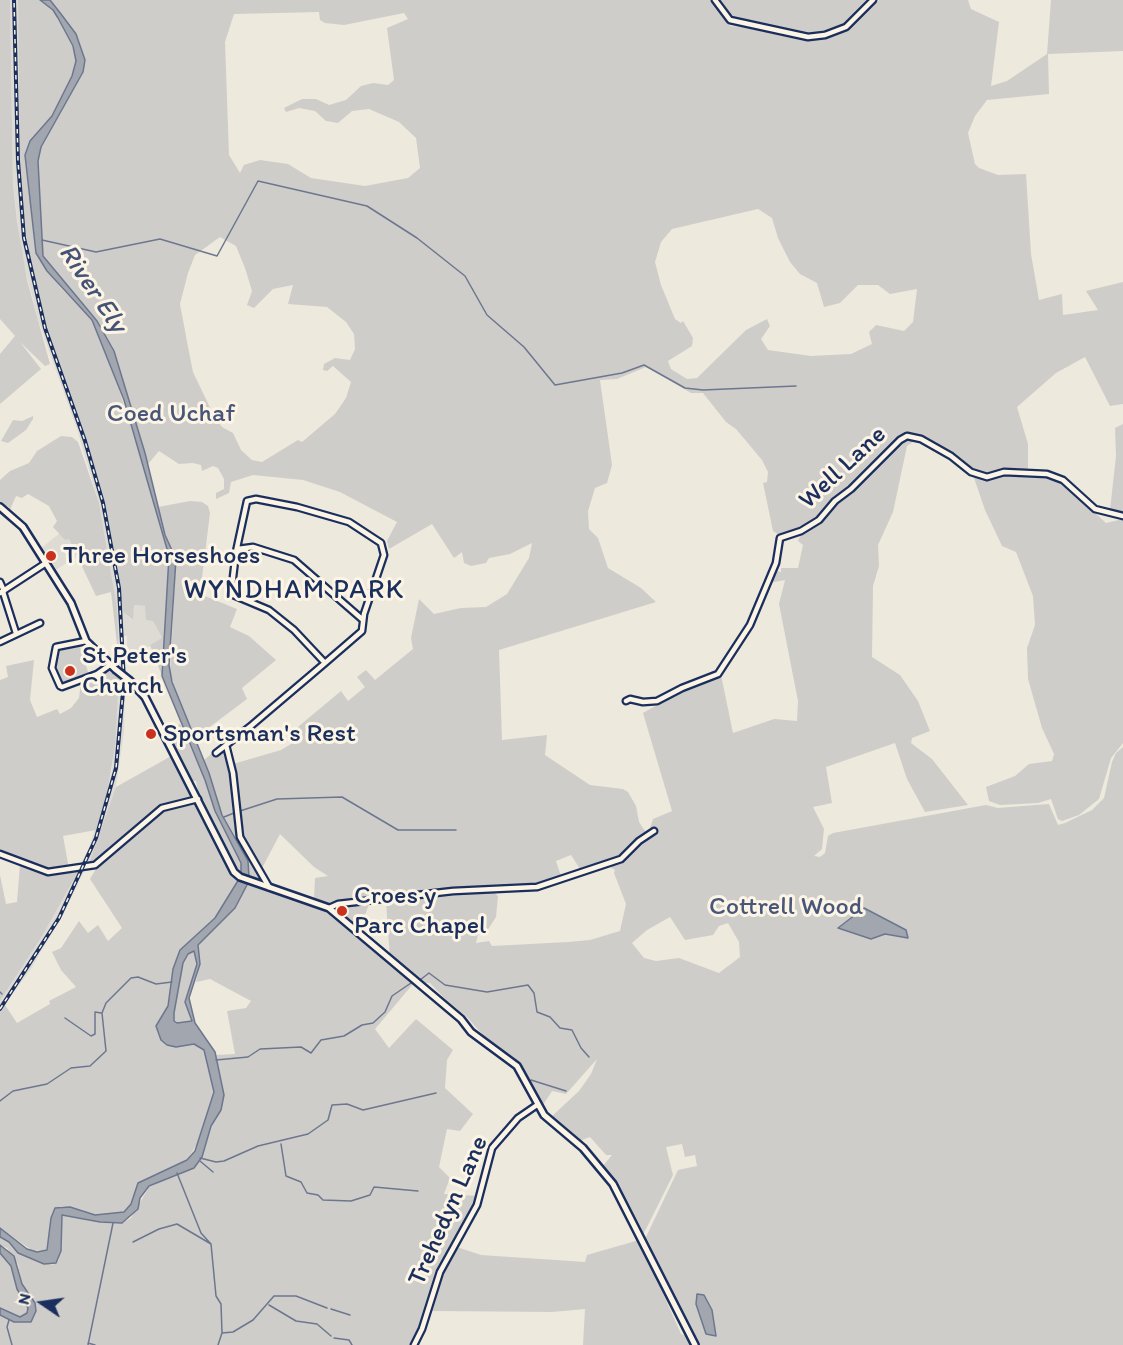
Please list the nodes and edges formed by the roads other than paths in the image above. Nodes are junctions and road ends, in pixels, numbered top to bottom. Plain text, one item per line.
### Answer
1 (716, 0) edge
2 (873, 0) edge
3 (0, 507) edge
4 (1123, 516) edge
5 (238, 549) junction
6 (46, 564) junction
7 (0, 582) edge
8 (3, 592) edge
9 (363, 620) junction
10 (40, 623) dead end
11 (16, 633) junction
12 (86, 640) junction
13 (0, 642) edge
14 (325, 663) junction
15 (113, 667) junction
16 (626, 701) dead end
17 (226, 746) junction
18 (216, 753) dead end
19 (198, 800) junction
20 (654, 831) dead end
21 (0, 854) edge
22 (269, 887) junction
23 (329, 908) junction
24 (537, 1105) junction
25 (414, 1345) edge
26 (695, 1345) edge

1 - 2 street
3 - 6 street
4 - 16 street, Well Lane
5 - 9 street
5 - 9 street
5 - 14 street
6 - 8 street
6 - 12 street
7 - 8 street
8 - 11 street
9 - 14 street
10 - 11 street
11 - 13 street
12 - 15 street
12 - 15 street
14 - 17 street
15 - 19 street, bridge
17 - 18 street
17 - 22 street
19 - 21 street
19 - 22 street
20 - 23 street
22 - 23 street
23 - 24 street
24 - 25 street, Trehedyn Lane
24 - 26 street

